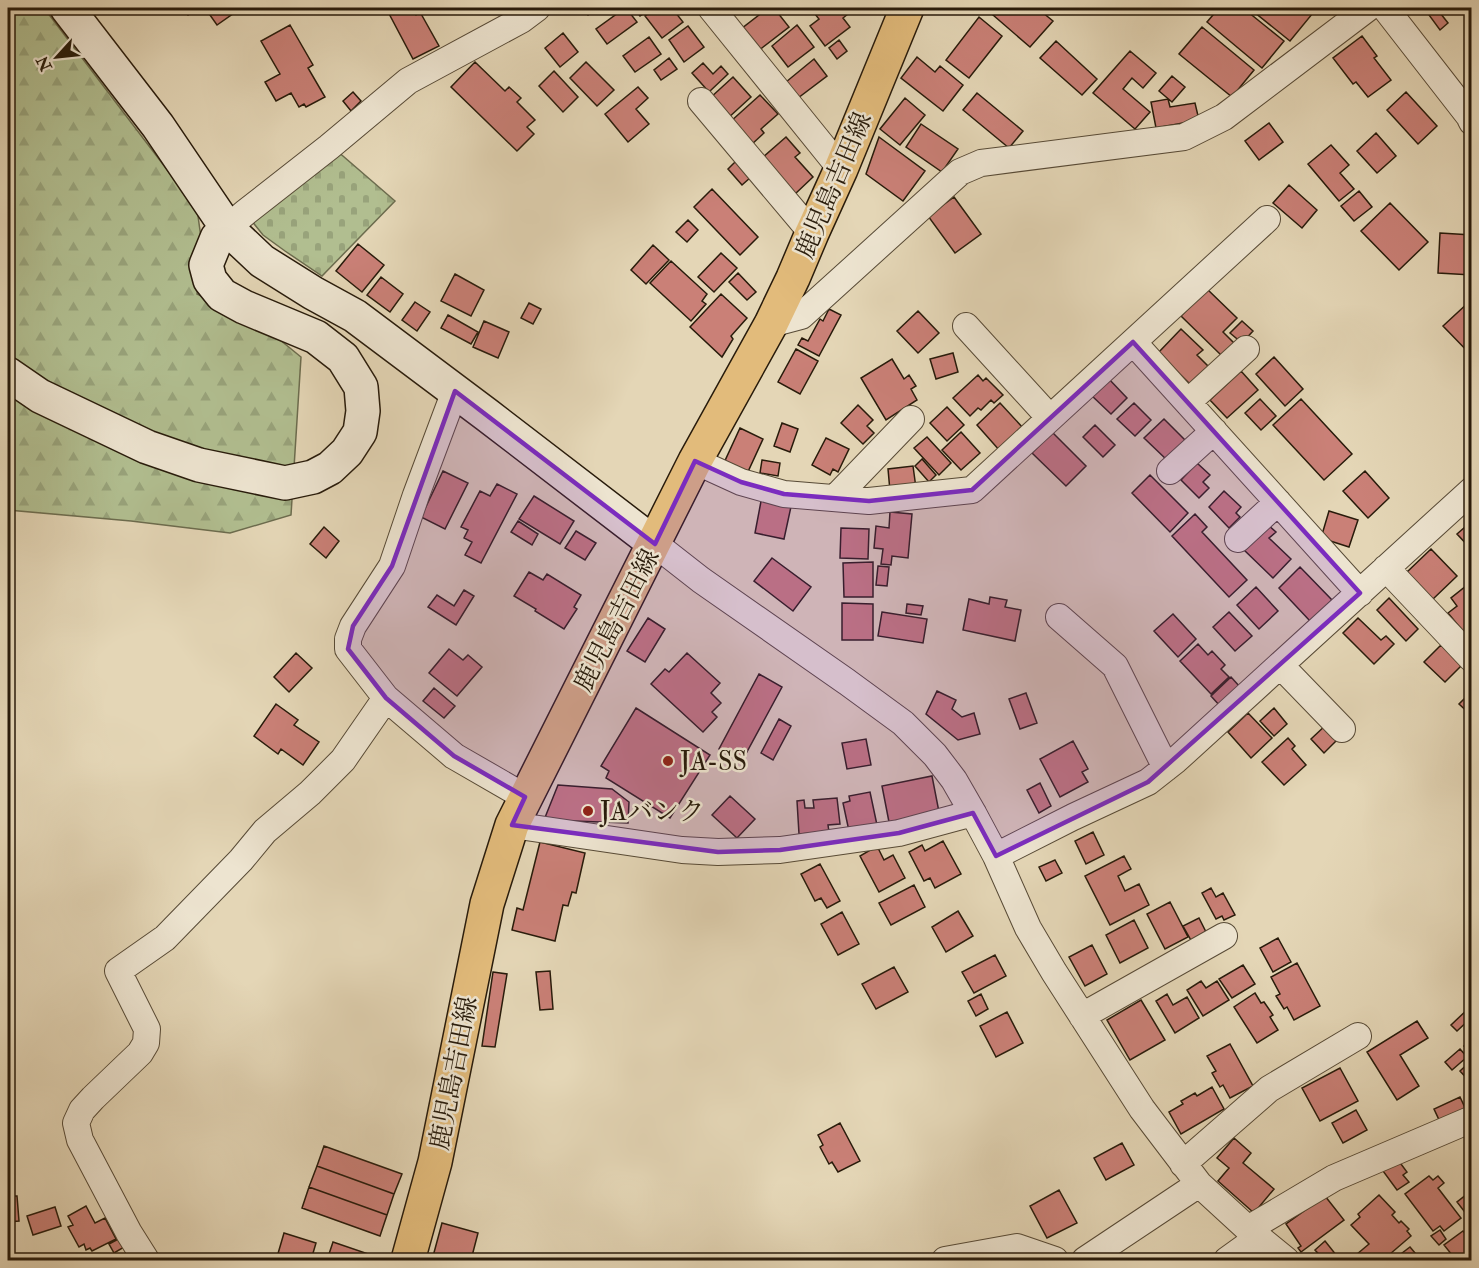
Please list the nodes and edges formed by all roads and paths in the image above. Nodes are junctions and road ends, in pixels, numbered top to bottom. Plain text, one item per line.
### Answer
1 (67, 8) edge
2 (537, 8) edge
3 (711, 8) edge
4 (907, 8) edge
5 (1368, 8) edge
6 (1384, 8) edge
7 (701, 101) dead end
8 (1472, 122) edge
9 (841, 169) junction
10 (1268, 219) dead end
11 (227, 228) junction
12 (812, 233) junction
13 (771, 324) junction
14 (966, 326) dead end
15 (1133, 342) junction
16 (1246, 349) dead end
17 (8, 374) edge
18 (455, 391) junction
19 (1188, 402) junction
20 (1050, 418) junction
21 (911, 419) dead end
22 (1214, 431) junction
23 (695, 461) junction
24 (1170, 471) dead end
25 (1472, 490) edge
26 (835, 498) junction
27 (1278, 502) junction
28 (1238, 539) dead end
29 (654, 544) junction
30 (1386, 568) junction
31 (1360, 593) junction
32 (1059, 617) dead end
33 (1472, 659) edge
34 (1280, 665) junction
35 (386, 698) junction
36 (1342, 729) dead end
37 (1166, 768) junction
38 (519, 811) junction
39 (973, 813) junction
40 (996, 856) junction
41 (1224, 936) dead end
42 (1082, 1016) junction
43 (1358, 1036) dead end
44 (1472, 1119) edge
45 (1183, 1164) junction
46 (1199, 1184) junction
47 (1254, 1233) junction
48 (146, 1260) edge
49 (408, 1260) edge
50 (945, 1260) edge
51 (1055, 1260) edge
52 (1085, 1260) edge
53 (1227, 1260) edge
54 (1286, 1260) edge

1 - 11 street
2 - 11 street
3 - 9 street
4 - 9 main road, 鹿児島吉田線
5 - 13 street
6 - 8 street
7 - 12 street
9 - 12 main road, 鹿児島吉田線
10 - 15 street
11 - 17 street
11 - 18 street
12 - 13 main road, 鹿児島吉田線
13 - 23 main road, 鹿児島吉田線
14 - 20 street
15 - 19 street
15 - 20 street
16 - 19 street
18 - 29 street
18 - 35 street
19 - 22 street
20 - 26 street
21 - 26 street
22 - 24 street
22 - 27 street
23 - 26 street
23 - 29 main road, 鹿児島吉田線
25 - 30 street
27 - 28 street
27 - 31 street
29 - 38 main road, 鹿児島吉田線
29 - 39 street
30 - 31 street
30 - 33 street
31 - 34 street
32 - 37 street
34 - 36 street
34 - 37 street
35 - 38 street
35 - 48 street
37 - 40 street
38 - 39 street
38 - 49 main road, 鹿児島吉田線
39 - 40 street
40 - 42 street
41 - 42 street
42 - 45 street
43 - 45 street
44 - 47 street
45 - 46 street
46 - 47 street
46 - 52 street
47 - 53 street
47 - 54 street
50 - 51 street

